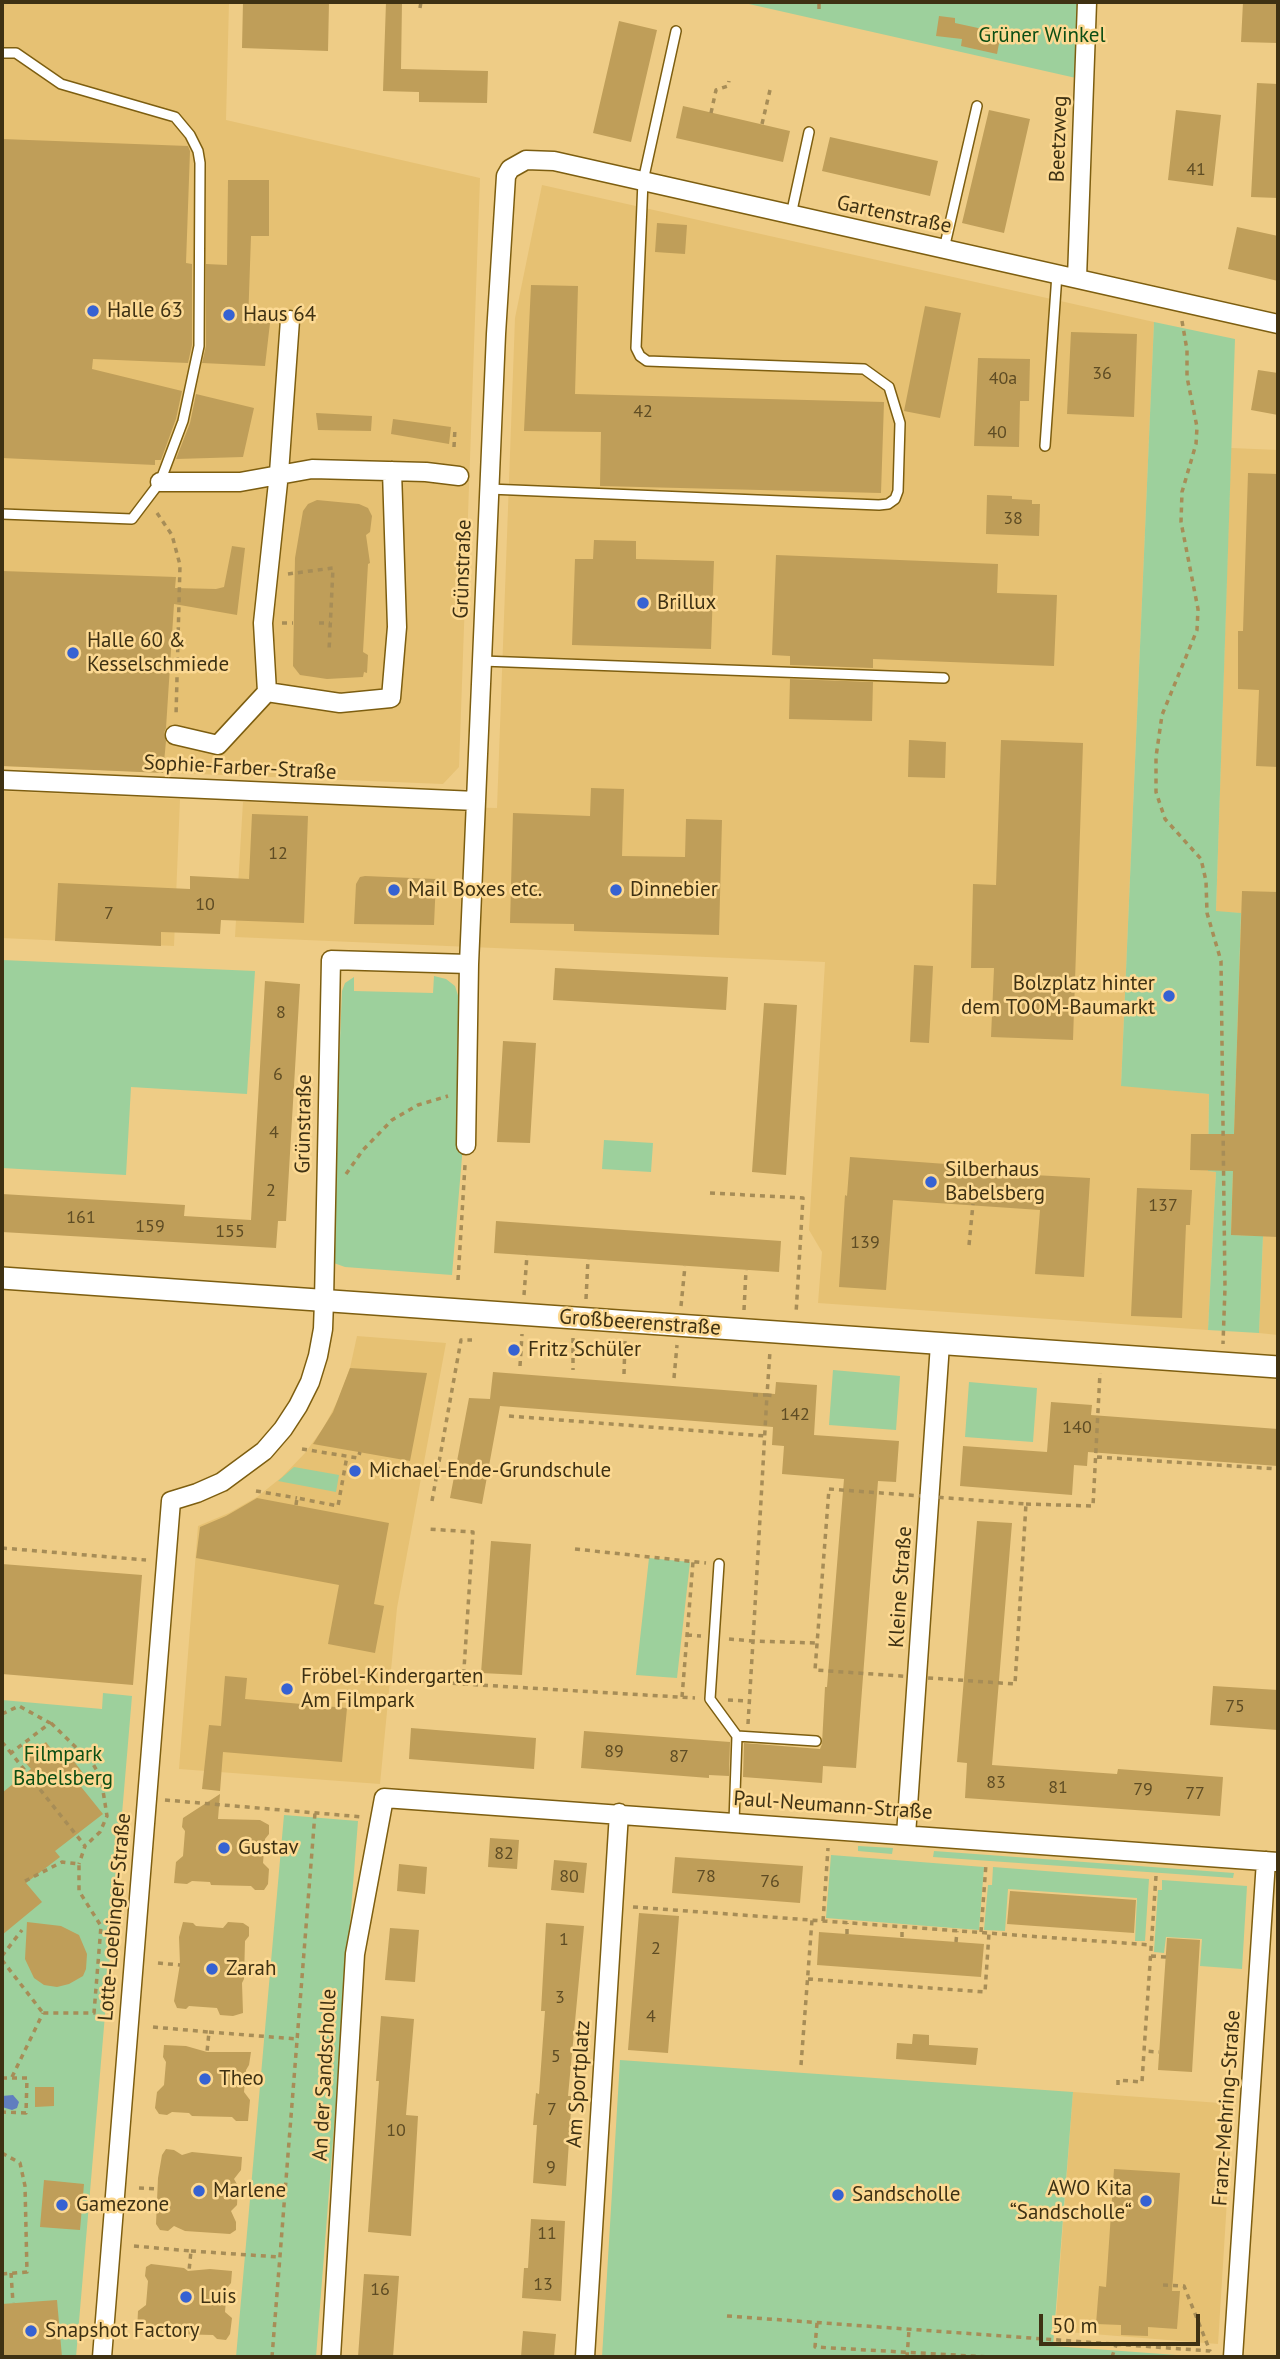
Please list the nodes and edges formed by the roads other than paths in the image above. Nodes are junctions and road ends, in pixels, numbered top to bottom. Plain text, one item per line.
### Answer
1 (1087, 2) edge
2 (676, 31) dead end
3 (2, 52) edge
4 (977, 106) dead end
5 (810, 132) dead end
6 (506, 176) joint
7 (643, 181) junction
8 (790, 215) junction
9 (944, 249) junction
10 (1057, 274) junction
11 (1077, 278) junction
12 (290, 320) dead end
13 (1278, 324) edge
14 (1045, 446) dead end
15 (392, 471) junction
16 (279, 473) junction
17 (458, 476) dead end
18 (160, 482) junction
19 (489, 489) junction
20 (2, 514) edge
21 (482, 661) junction
22 (944, 678) dead end
23 (267, 692) junction
24 (175, 735) road end
25 (2, 780) edge
26 (476, 801) junction
27 (469, 964) junction
28 (466, 1145) road end
29 (2, 1278) edge
30 (324, 1301) junction
31 (940, 1343) junction
32 (1278, 1367) edge
33 (719, 1564) road end
34 (742, 1736) junction
35 (816, 1741) dead end
36 (384, 1798) joint
37 (619, 1813) junction
38 (734, 1822) junction
39 (906, 1835) junction
40 (1272, 1862) edge
41 (102, 2357) edge
42 (331, 2357) edge
43 (585, 2357) edge
44 (1233, 2357) edge

1 - 11 street, Beetzweg
2 - 7 lane
3 - 18 lane
4 - 9 lane
5 - 8 lane
6 - 7 street, Gartenstraße
6 - 19 street, Grünstraße
7 - 8 street, Gartenstraße
7 - 19 lane
8 - 9 street, Gartenstraße
9 - 10 street, Gartenstraße
10 - 11 street, Gartenstraße
10 - 14 lane
11 - 13 street, Gartenstraße
12 - 16 street
15 - 16 street
15 - 17 street
15 - 23 street
16 - 18 street
16 - 23 street
18 - 20 lane
19 - 21 street, Grünstraße
21 - 22 lane
21 - 26 street, Grünstraße
23 - 24 street
25 - 26 street, Sophie-Farber-Straße
26 - 27 street, Grünstraße
27 - 28 street, Grünstraße
27 - 30 street, Grünstraße
29 - 30 street, Großbeerenstraße
30 - 31 street, Großbeerenstraße
30 - 41 street, Lotte-Loebinger-Straße
31 - 32 street, Großbeerenstraße
31 - 39 street, Kleine Straße
33 - 34 lane
34 - 35 lane
34 - 38 lane
36 - 37 street, Paul-Neumann-Straße
36 - 42 street, An der Sandscholle
37 - 38 street, Paul-Neumann-Straße
37 - 43 street, Am Sportplatz
38 - 39 street, Paul-Neumann-Straße
39 - 40 street, Paul-Neumann-Straße
40 - 44 street, Franz-Mehring-Straße

